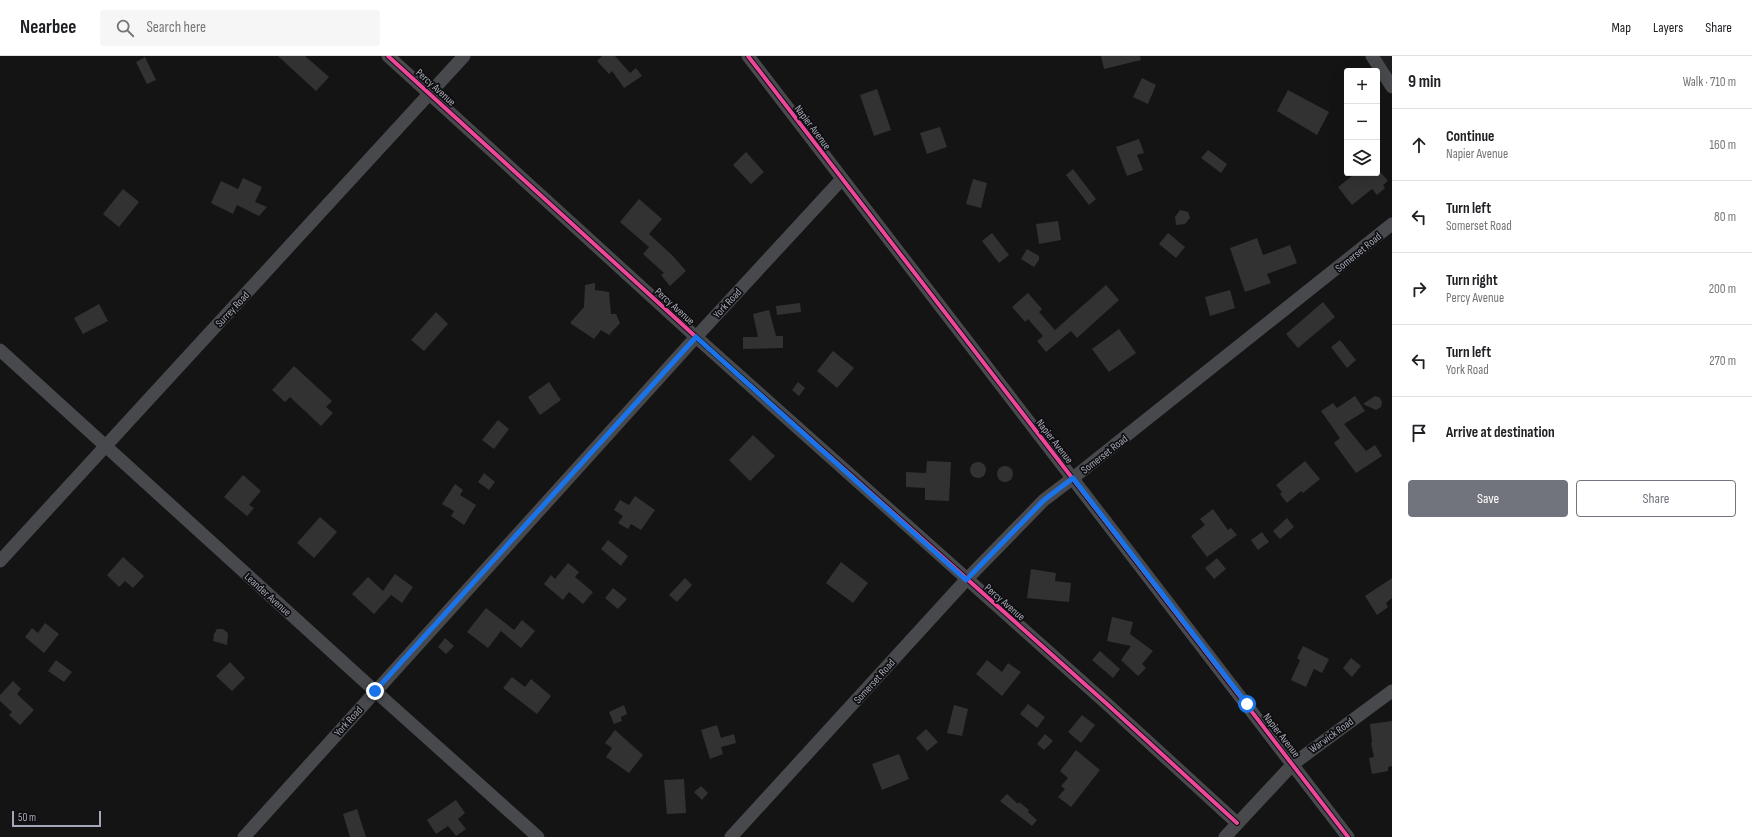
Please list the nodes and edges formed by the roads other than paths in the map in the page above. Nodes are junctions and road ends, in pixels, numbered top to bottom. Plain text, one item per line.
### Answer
1 (388, 56) edge
2 (464, 56) edge
3 (748, 56) edge
4 (1372, 56) edge
5 (1392, 87) edge
6 (430, 94) junction
7 (841, 180) junction
8 (1392, 224) edge
9 (696, 337) junction
10 (0, 350) edge
11 (105, 446) junction
12 (1073, 478) junction
13 (0, 561) edge
14 (966, 580) junction
15 (375, 691) junction
16 (1392, 691) edge
17 (1293, 764) junction
18 (1237, 823) junction
19 (244, 837) edge
20 (538, 837) edge
21 (731, 837) edge
22 (1225, 837) edge
23 (1348, 837) edge

1 - 6 street, Percy Avenue
2 - 6 street, Surrey Road
3 - 7 street, Napier Avenue
4 - 5 street
6 - 9 street, Percy Avenue
6 - 11 street, Surrey Road
7 - 9 street, York Road
7 - 12 street, Napier Avenue
8 - 12 street, Somerset Road
9 - 14 street, Percy Avenue
9 - 15 street, York Road
10 - 11 street, Leander Avenue
11 - 13 street, Surrey Road
11 - 15 street, Leander Avenue
12 - 14 street, Somerset Road
12 - 17 street, Napier Avenue
14 - 18 street, Percy Avenue
14 - 21 street, Somerset Road
15 - 19 street, York Road
15 - 20 street, Leander Avenue
16 - 17 street, Warwick Road
17 - 18 street, Warwick Road
17 - 23 street, Napier Avenue
18 - 22 street, Warwick Road

